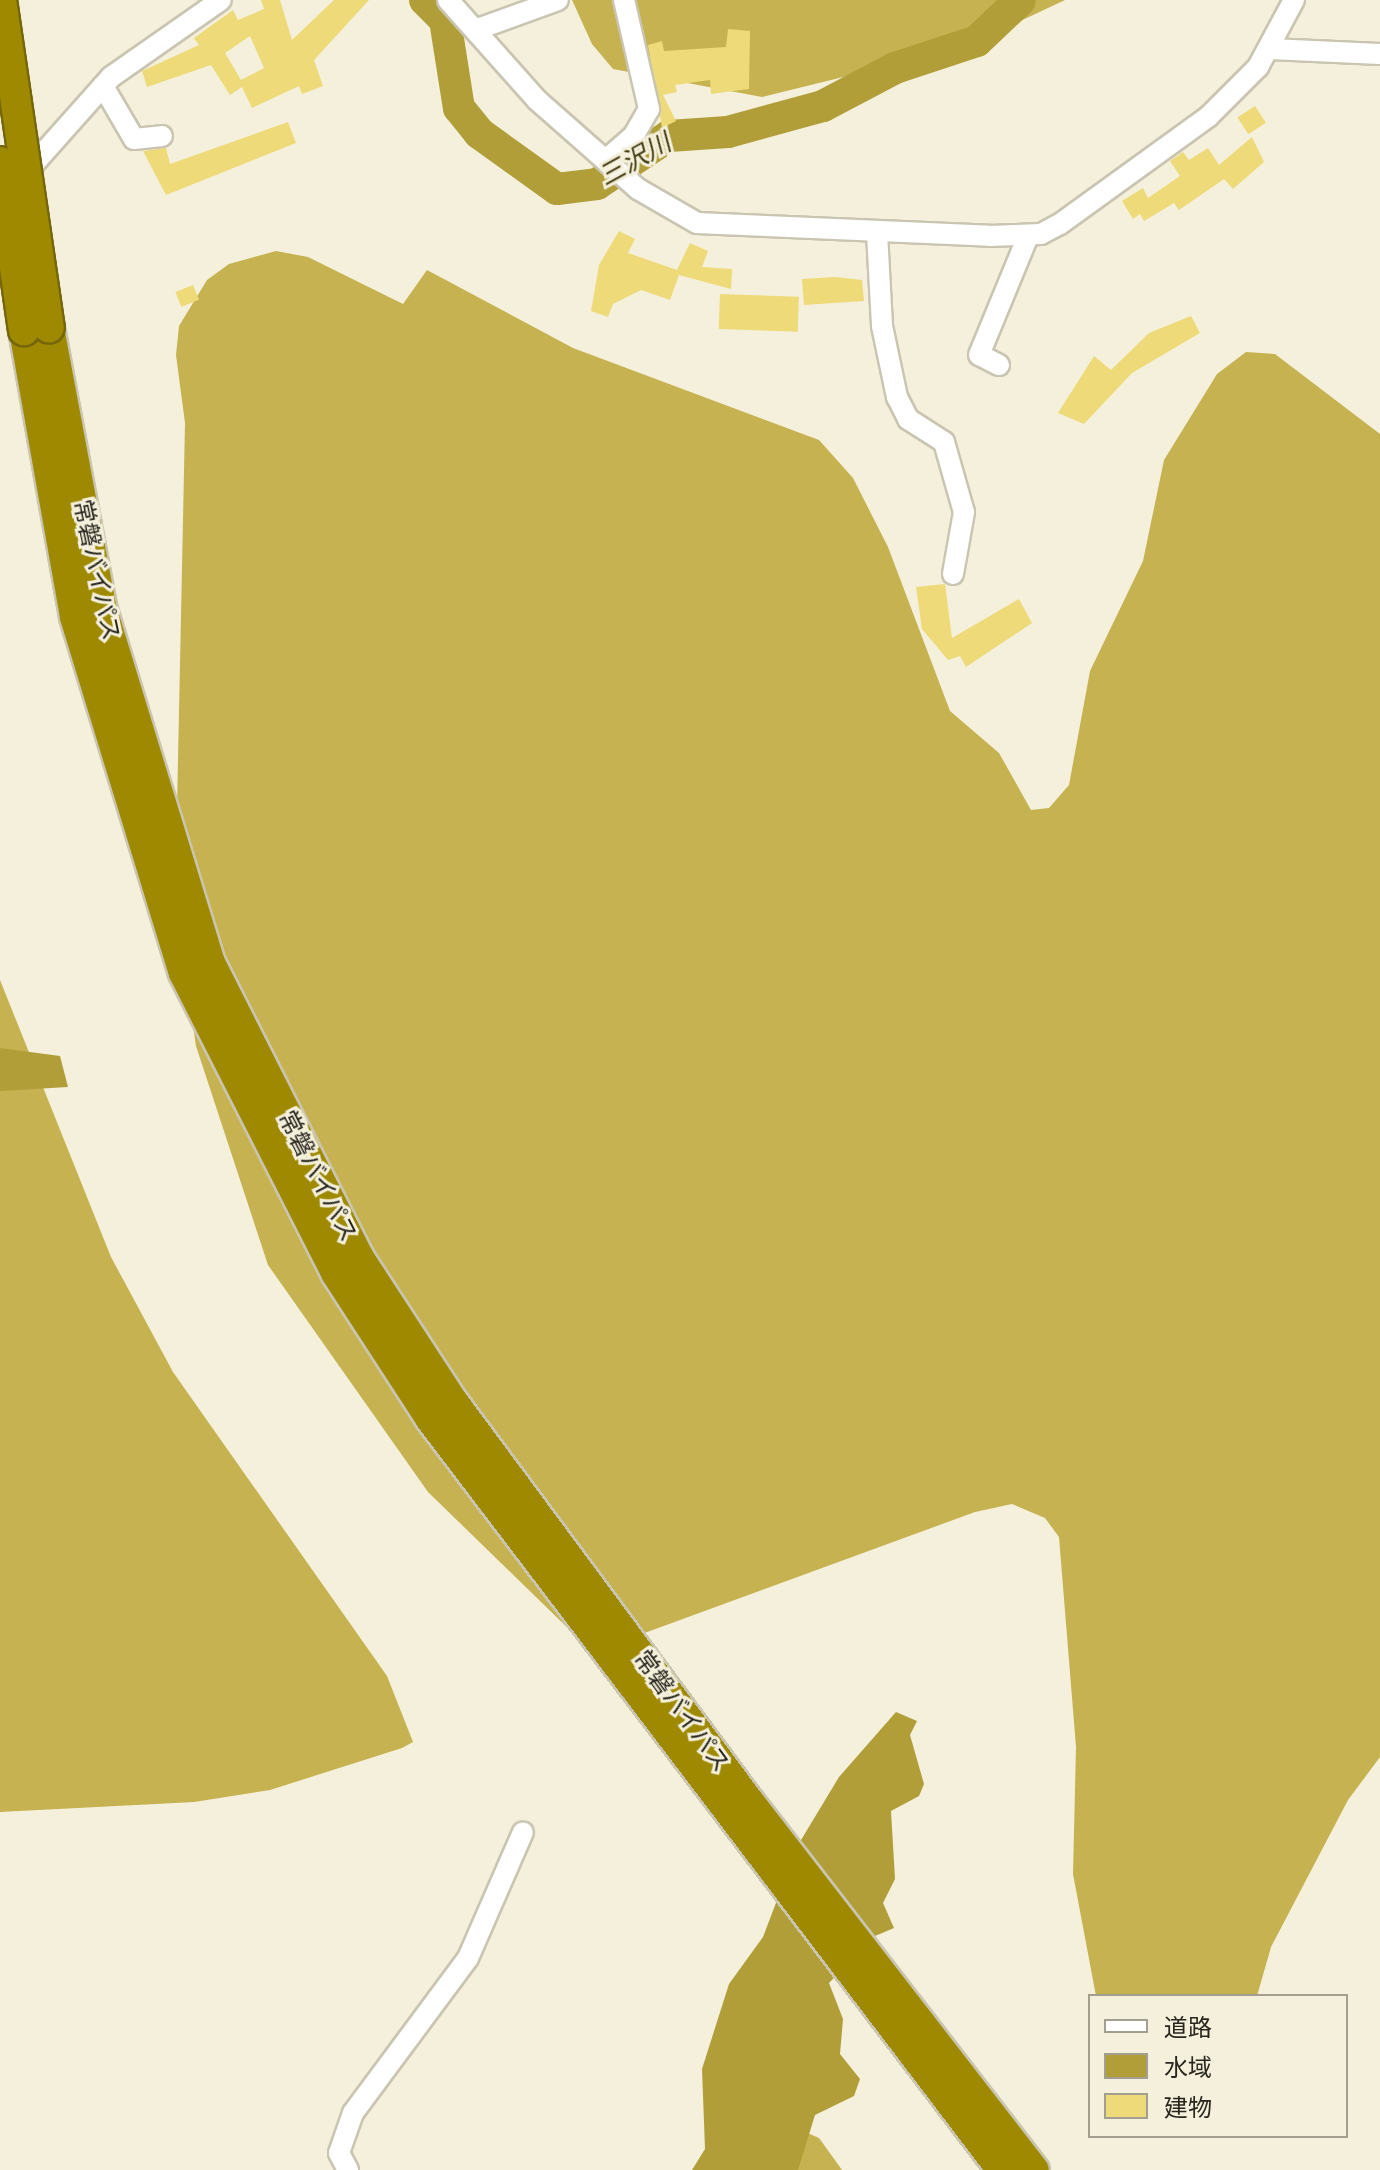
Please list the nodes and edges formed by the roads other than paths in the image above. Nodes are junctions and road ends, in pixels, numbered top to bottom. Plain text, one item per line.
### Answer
1 (1, 0) edge
2 (221, 0) edge
3 (448, 0) edge
4 (558, 0) edge
5 (624, 0) edge
6 (1294, 0) edge
7 (475, 30) junction
8 (1270, 49) junction
9 (1380, 54) edge
10 (103, 86) junction
11 (162, 136) dead end
12 (608, 158) junction
13 (0, 162) edge
14 (0, 196) edge
15 (877, 233) junction
16 (1028, 236) junction
17 (36, 329) junction
18 (999, 365) dead end
19 (953, 574) dead end
20 (523, 1832) dead end
21 (902, 2021) junction
22 (348, 2170) edge
23 (1002, 2170) edge
24 (1034, 2170) edge

1 - 17 highway, 常磐バイパス, bridge
2 - 10 street
3 - 7 street
4 - 7 street
5 - 12 street
6 - 8 street
7 - 12 street
8 - 9 street
8 - 16 street
10 - 11 street
10 - 14 street
12 - 15 street
13 - 17 highway, 常磐バイパス, bridge
15 - 16 street
15 - 19 street
16 - 18 street
17 - 21 highway, 常磐バイパス
20 - 22 street
21 - 23 highway, 常磐バイパス
21 - 24 highway, 常磐バイパス

